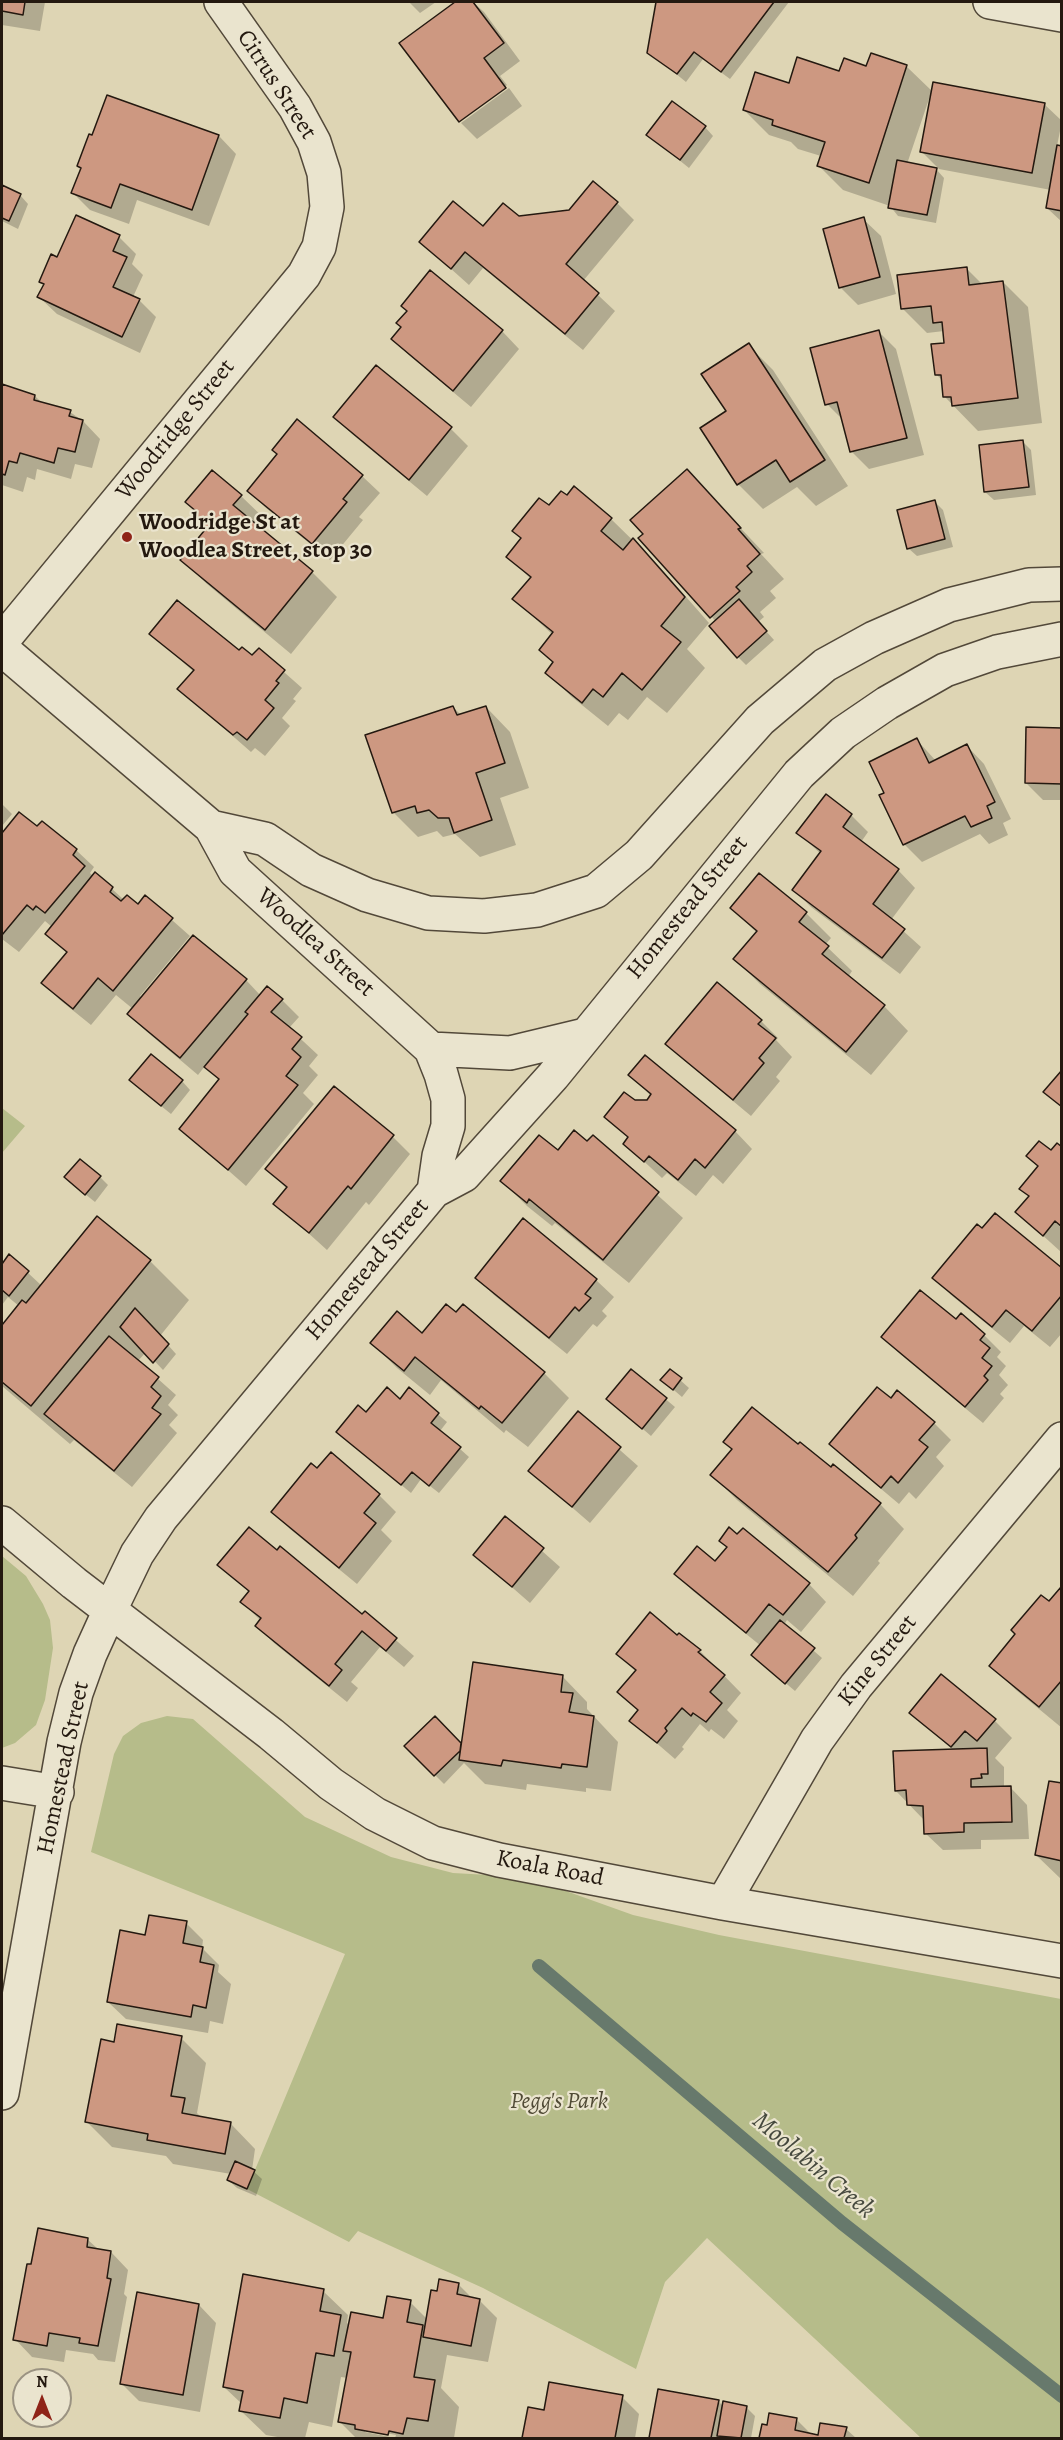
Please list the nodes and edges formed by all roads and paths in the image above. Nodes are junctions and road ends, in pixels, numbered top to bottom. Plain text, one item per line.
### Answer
1 (221, 2) edge
2 (990, 2) edge
3 (1062, 15) edge
4 (327, 207) joint
5 (1062, 584) edge
6 (1062, 639) edge
7 (2, 641) edge
8 (2, 649) edge
9 (211, 827) junction
10 (585, 1035) junction
11 (431, 1050) junction
12 (434, 1191) junction
13 (1062, 1439) edge
14 (2, 1523) edge
15 (110, 1610) junction
16 (2, 1783) edge
17 (57, 1792) junction
18 (723, 1903) junction
19 (1062, 1961) edge
20 (2, 2093) edge

1 - 4 street, Citrus Street
2 - 3 street
4 - 7 street, Woodridge Street
5 - 9 street, Woodlea Street
6 - 10 street, Homestead Street
8 - 9 street, Woodlea Street
9 - 11 street, Woodlea Street
10 - 11 street
10 - 12 street, Homestead Street
11 - 12 street, Woodlea Street
12 - 15 street, Homestead Street
13 - 18 street, Kine Street
14 - 15 street, Koala Road
15 - 17 street, Homestead Street
15 - 18 street, Koala Road
16 - 17 street
17 - 20 street, Homestead Street
18 - 19 street, Koala Road

